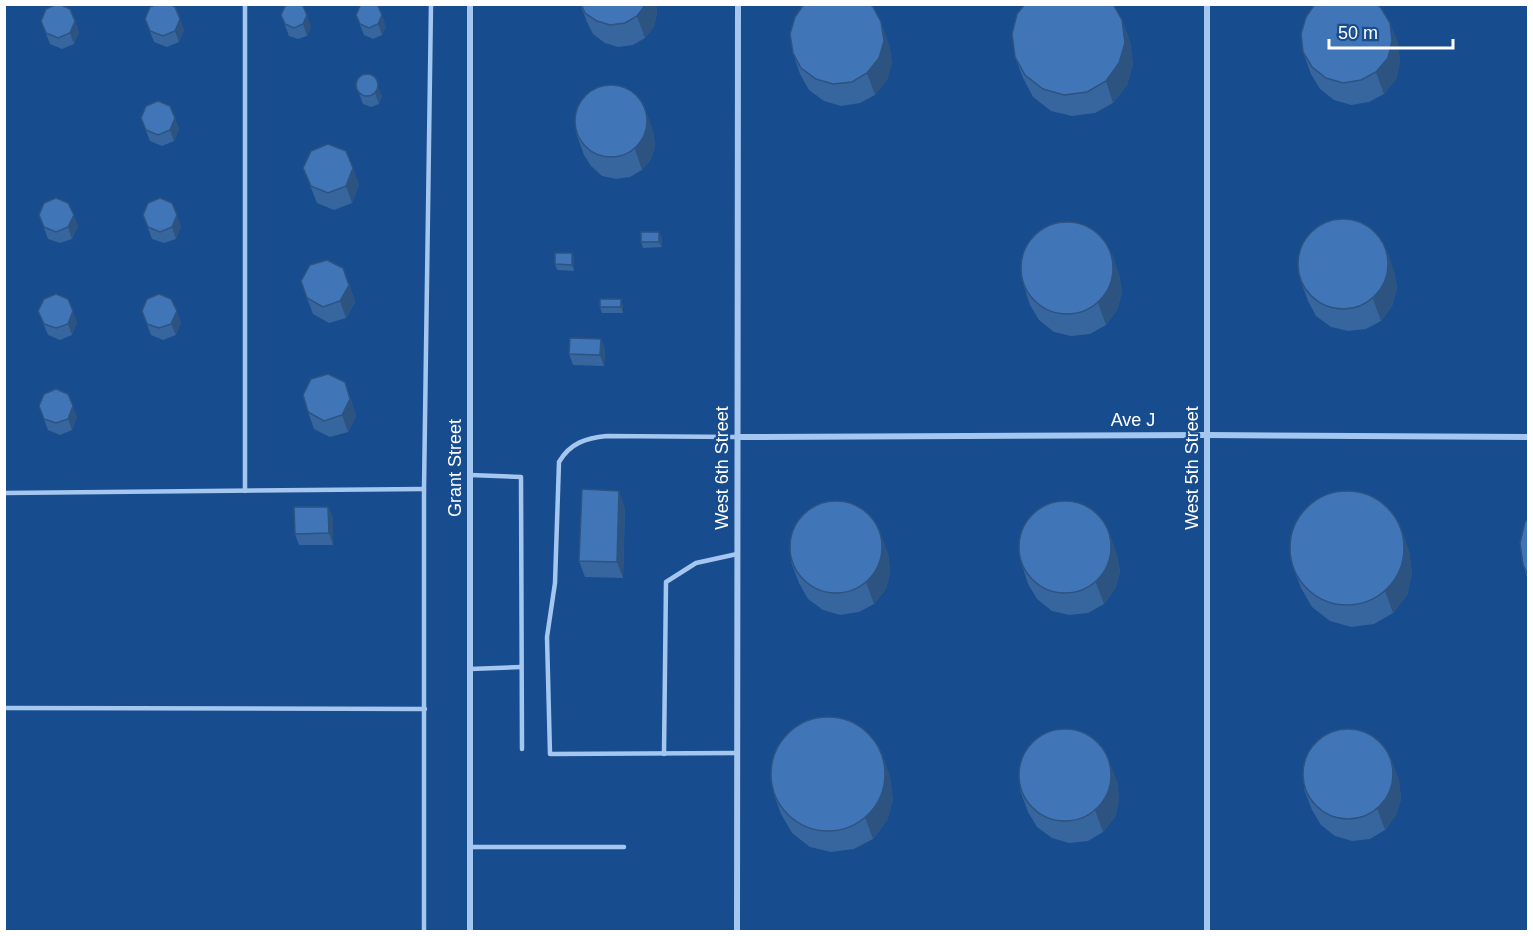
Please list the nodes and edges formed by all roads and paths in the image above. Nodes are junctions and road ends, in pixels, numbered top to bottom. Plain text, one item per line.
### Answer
1 (245, 4) edge
2 (431, 4) edge
3 (470, 4) edge
4 (738, 4) edge
5 (1207, 4) edge
6 (1207, 435) junction
7 (737, 437) junction
8 (1528, 437) edge
9 (470, 475) junction
10 (424, 489) junction
11 (245, 491) junction
12 (4, 493) edge
13 (737, 554) junction
14 (521, 667) junction
15 (470, 669) junction
16 (4, 708) edge
17 (425, 709) junction
18 (522, 749) dead end
19 (737, 753) junction
20 (664, 754) junction
21 (470, 847) junction
22 (624, 847) dead end
23 (424, 932) edge
24 (470, 932) edge
25 (737, 932) edge
26 (1207, 932) edge

1 - 11 lane
2 - 10 lane
3 - 9 street, Grant Street
4 - 7 street, West 6th Street
5 - 6 street, West 5th Street
6 - 7 street, Ave J
6 - 8 street, Ave J
6 - 26 street, West 5th Street
7 - 13 street, West 6th Street
7 - 20 lane
9 - 14 lane
9 - 15 street, Grant Street
10 - 11 lane
10 - 17 lane
11 - 12 lane
13 - 19 street, West 6th Street
13 - 20 lane
14 - 15 lane
14 - 18 lane
15 - 21 street, Grant Street
16 - 17 lane
17 - 23 lane
19 - 20 lane
19 - 25 street, West 6th Street
21 - 22 lane
21 - 24 street, Grant Street

